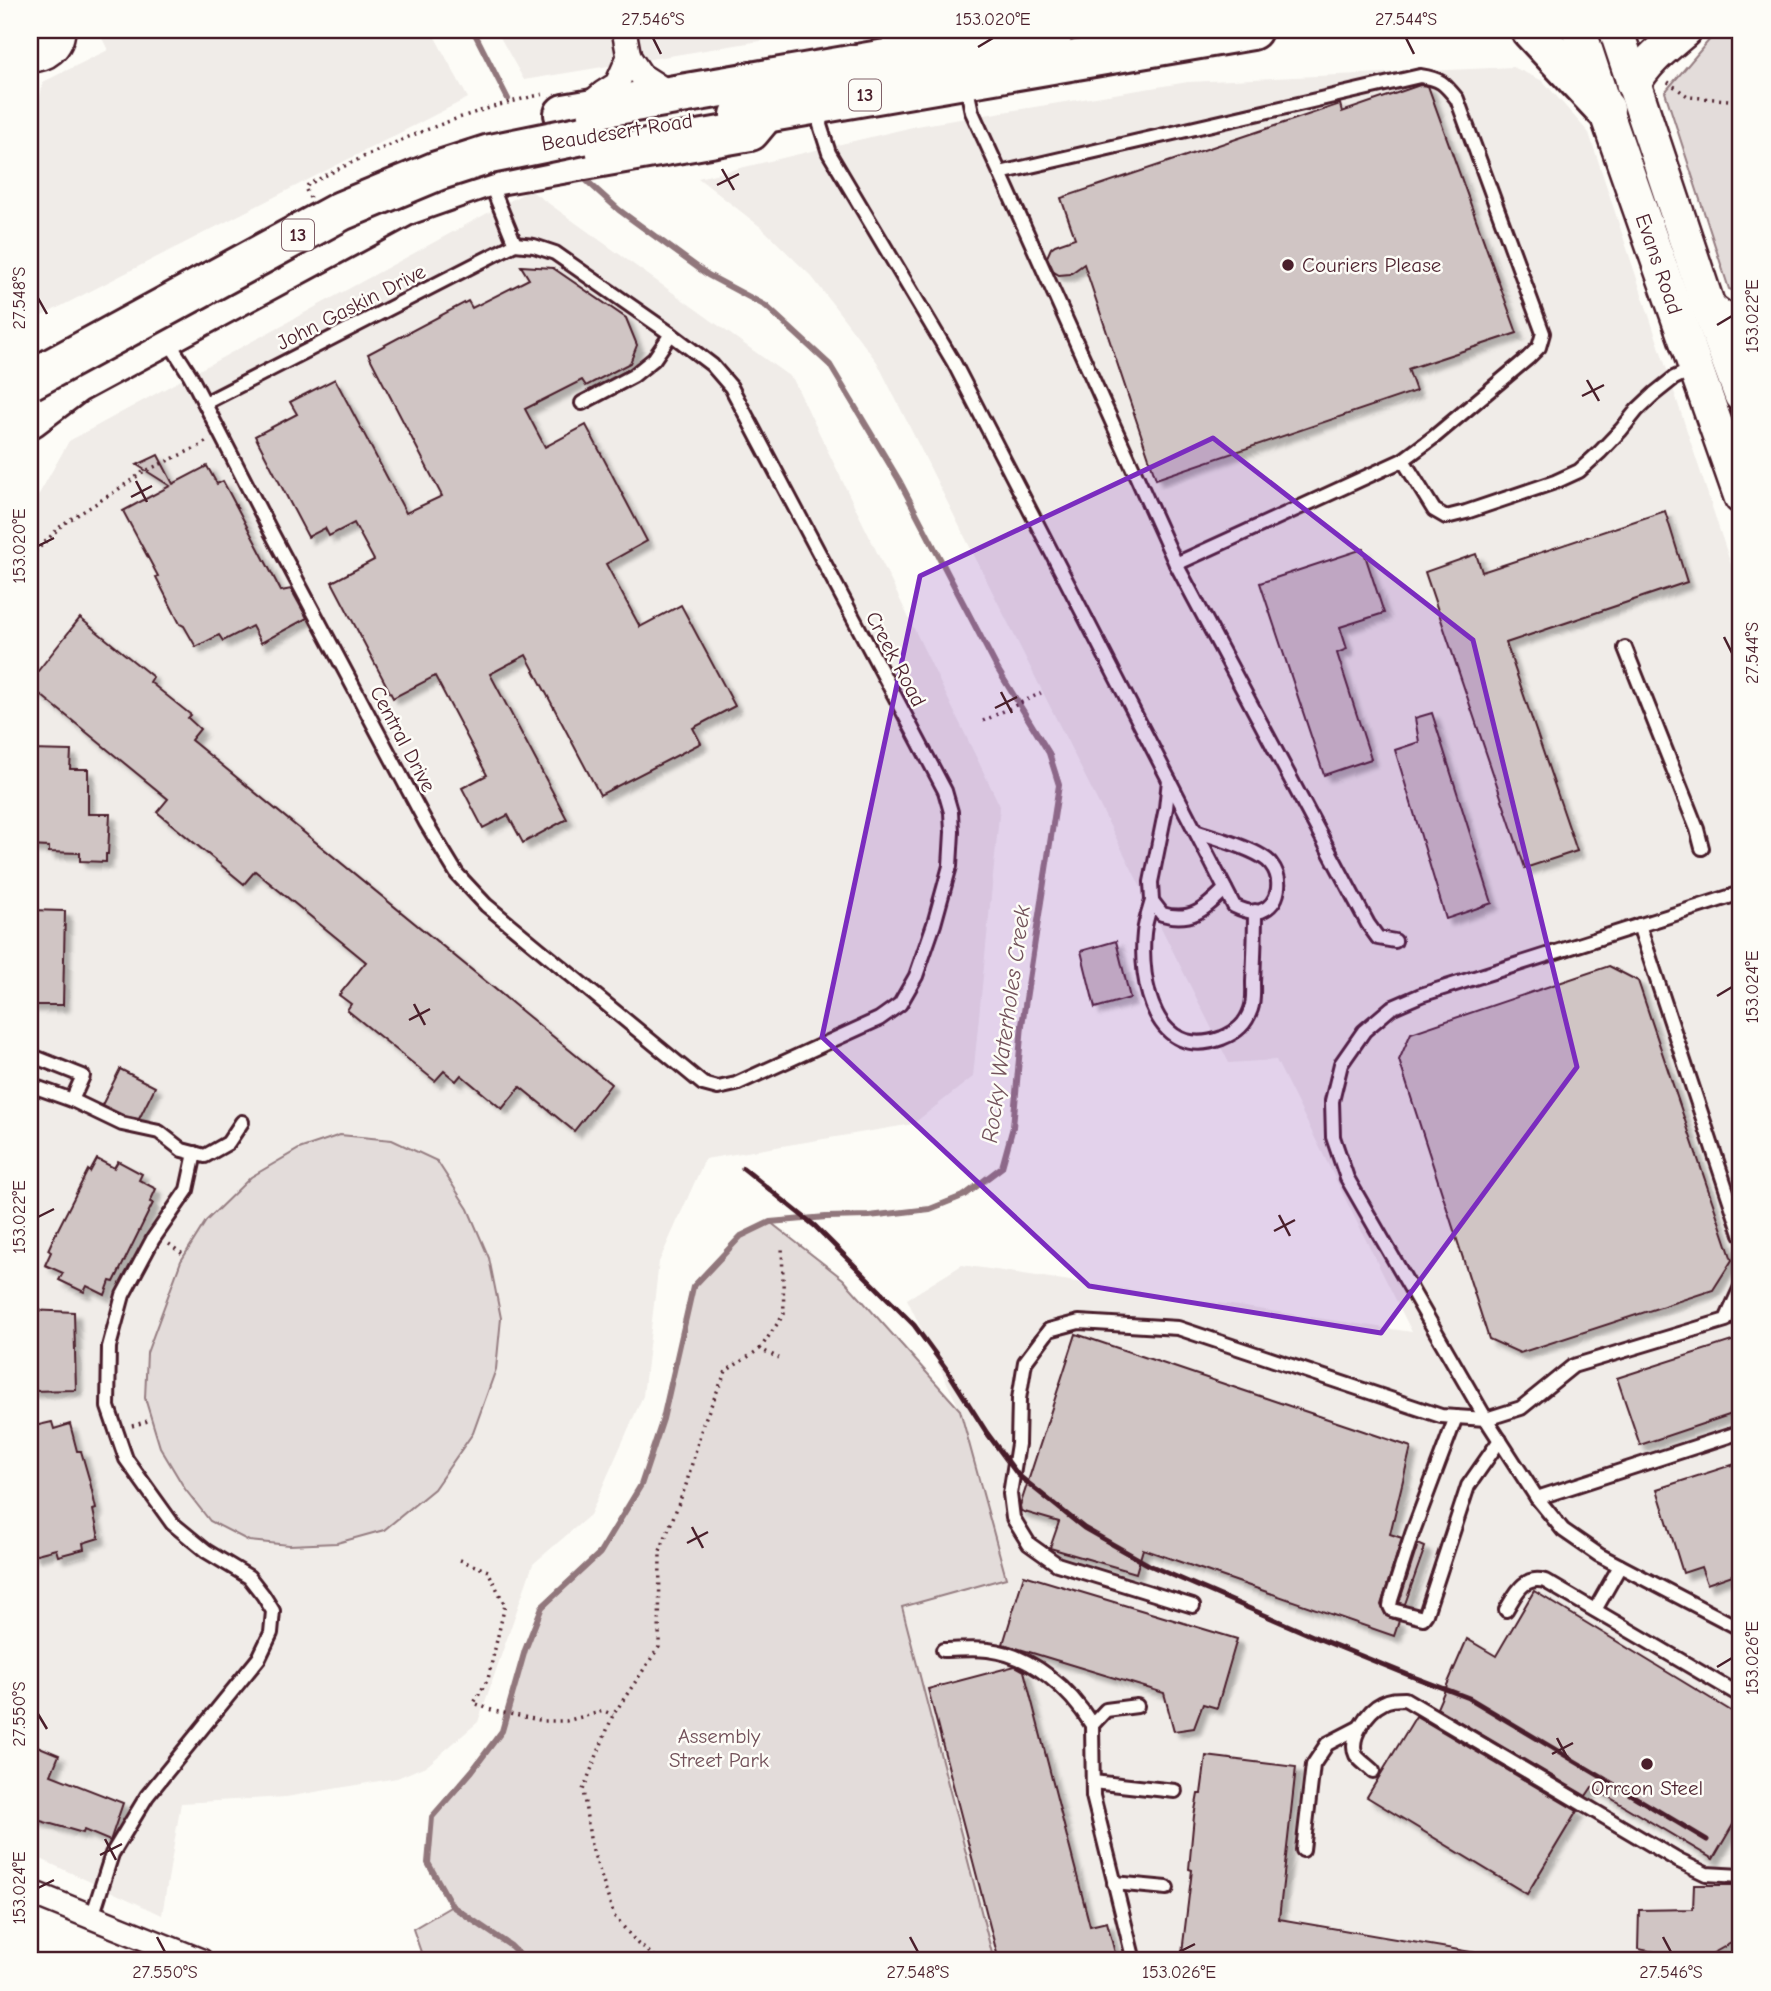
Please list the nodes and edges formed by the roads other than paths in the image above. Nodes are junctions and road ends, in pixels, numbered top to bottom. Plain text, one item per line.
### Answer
1 (58, 30) edge
2 (624, 30) edge
3 (1055, 30) edge
4 (1252, 30) edge
5 (1531, 30) edge
6 (1578, 30) edge
7 (1616, 30) edge
8 (1685, 30) edge
9 (629, 57) junction
10 (32, 58) edge
11 (965, 78) junction
12 (1633, 84) junction
13 (672, 95) junction
14 (822, 102) junction
15 (1605, 109) junction
16 (765, 113) junction
17 (577, 120) junction
18 (999, 173) junction
19 (487, 177) junction
20 (515, 244) junction
21 (1706, 300) junction
22 (1741, 317) edge
23 (671, 334) junction
24 (165, 336) junction
25 (30, 352) edge
26 (1734, 353) edge
27 (1696, 368) junction
28 (30, 380) edge
29 (1741, 395) edge
30 (30, 396) edge
31 (205, 403) junction
32 (582, 403) dead end
33 (30, 418) edge
34 (1403, 460) junction
35 (1741, 497) edge
36 (1176, 565) junction
37 (1625, 648) dead end
38 (1169, 780) junction
39 (1195, 831) junction
40 (1702, 848) dead end
41 (1226, 889) junction
42 (1741, 893) edge
43 (1152, 901) junction
44 (1255, 911) junction
45 (1639, 925) junction
46 (1395, 941) dead end
47 (30, 1055) edge
48 (703, 1084) joint
49 (30, 1086) edge
50 (72, 1100) junction
51 (242, 1122) dead end
52 (195, 1153) junction
53 (1741, 1234) edge
54 (1741, 1287) edge
55 (1456, 1417) junction
56 (1486, 1419) junction
57 (1741, 1432) edge
58 (1500, 1440) junction
59 (1537, 1498) junction
60 (1620, 1566) junction
61 (1193, 1606) dead end
62 (1506, 1609) dead end
63 (1595, 1610) junction
64 (1741, 1627) edge
65 (943, 1650) dead end
66 (1741, 1685) edge
67 (1137, 1706) dead end
68 (1092, 1725) junction
69 (1358, 1728) junction
70 (1373, 1771) dead end
71 (1093, 1782) junction
72 (1175, 1791) dead end
73 (1303, 1850) dead end
74 (1741, 1876) edge
75 (1114, 1883) junction
76 (1167, 1888) dead end
77 (30, 1892) edge
78 (92, 1917) junction
79 (201, 1961) edge
80 (1134, 1961) edge

1 - 10 main road
2 - 9 street
3 - 13 highway, Beaudesert Road / 13
4 - 11 highway, Beaudesert Road / 13
5 - 15 highway
6 - 15 main road, Evans Road
7 - 12 main road, Evans Road
8 - 12 main road
9 - 13 street
9 - 17 street
11 - 14 highway, Beaudesert Road / 13
11 - 18 lane
12 - 21 main road, Evans Road
13 - 17 highway, Beaudesert Road / 13
14 - 16 highway, Beaudesert Road / 13
14 - 38 lane
15 - 27 main road, Evans Road
16 - 17 highway, Beaudesert Road / 13
16 - 19 highway
17 - 25 highway, Beaudesert Road / 13
17 - 28 highway, Beaudesert Road / 13, bridge
18 - 34 lane
18 - 36 lane
19 - 20 lane
19 - 24 highway
20 - 23 lane, Creek Road
20 - 31 lane, John Gaskin Drive
21 - 22 street
21 - 26 main road, Evans Road
23 - 32 lane
23 - 48 lane, Creek Road
24 - 30 highway
24 - 31 lane, Central Drive
24 - 33 highway
26 - 27 main road
26 - 29 main road, Evans Road
27 - 34 lane
27 - 35 main road, Evans Road
31 - 48 lane, Central Drive
34 - 36 lane
36 - 46 lane
37 - 40 lane
38 - 39 lane
38 - 43 lane
39 - 41 lane
39 - 44 lane
41 - 43 lane
41 - 44 lane
42 - 45 lane
43 - 44 lane
45 - 53 lane
45 - 56 lane
47 - 50 lane
49 - 50 lane
50 - 52 lane
51 - 52 lane
52 - 78 lane
54 - 56 lane
55 - 56 lane
55 - 58 lane
55 - 61 lane
56 - 58 lane
57 - 59 lane
58 - 59 lane
59 - 60 lane
60 - 63 lane
60 - 64 lane
62 - 63 lane
63 - 66 lane
65 - 68 lane
67 - 68 lane
68 - 71 lane
69 - 70 lane
69 - 73 lane
69 - 74 lane
71 - 72 lane
71 - 75 lane
75 - 76 lane
75 - 80 lane
77 - 78 street
78 - 79 street

